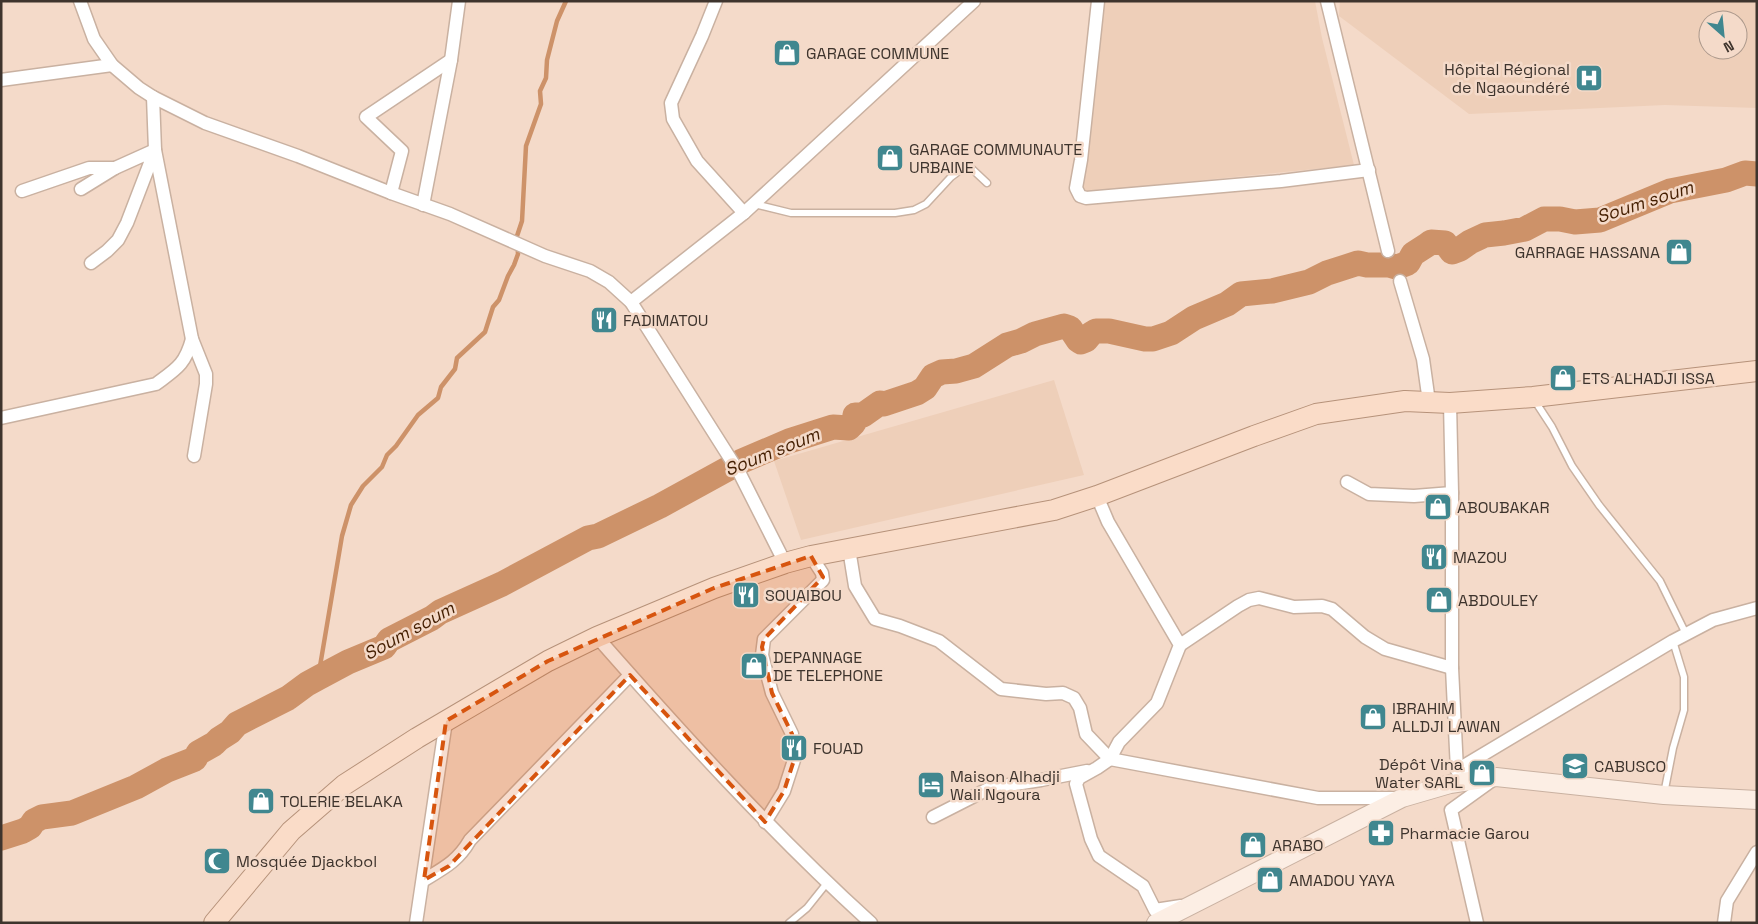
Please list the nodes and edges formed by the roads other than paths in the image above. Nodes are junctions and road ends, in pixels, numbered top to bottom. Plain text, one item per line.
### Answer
1 (80, 1) edge
2 (459, 1) edge
3 (716, 1) edge
4 (974, 1) edge
5 (1098, 1) edge
6 (1327, 1) edge
7 (451, 60) junction
8 (112, 65) junction
9 (1, 80) edge
10 (153, 97) junction
11 (156, 150) junction
12 (115, 168) junction
13 (1369, 170) junction
14 (987, 182) dead end
15 (81, 189) dead end
16 (22, 191) dead end
17 (390, 193) junction
18 (754, 204) junction
19 (423, 205) junction
20 (744, 213) junction
21 (1388, 252) dead end
22 (91, 263) dead end
23 (1400, 281) dead end
24 (631, 302) junction
25 (192, 339) junction
26 (1757, 371) edge
27 (1533, 397) junction
28 (1429, 402) junction
29 (1450, 403) junction
30 (1, 418) edge
31 (194, 456) dead end
32 (1347, 482) dead end
33 (1452, 492) junction
34 (1098, 496) junction
35 (850, 549) junction
36 (811, 556) junction
37 (785, 563) junction
38 (1757, 608) edge
39 (1686, 634) junction
40 (597, 637) junction
41 (1673, 641) junction
42 (1180, 645) junction
43 (1452, 668) junction
44 (630, 675) junction
45 (446, 721) junction
46 (1110, 758) junction
47 (1098, 768) junction
48 (1457, 770) junction
49 (1496, 778) junction
50 (1664, 795) junction
51 (1402, 798) junction
52 (1757, 800) edge
53 (933, 816) dead end
54 (765, 822) junction
55 (1757, 852) edge
56 (424, 880) junction
57 (827, 883) junction
58 (1194, 904) junction
59 (214, 923) edge
60 (416, 923) edge
61 (789, 923) edge
62 (871, 923) edge
63 (1156, 923) edge
64 (1477, 923) edge
65 (1724, 923) edge

1 - 8 street
2 - 7 street
3 - 20 street
4 - 18 street
5 - 13 street
6 - 13 street
7 - 17 street
7 - 19 street
8 - 9 street
8 - 10 street
10 - 11 street
10 - 17 street
11 - 12 street
11 - 22 street
11 - 25 street
12 - 15 street
12 - 16 street
13 - 21 street
14 - 18 lane
17 - 19 street
18 - 20 street
19 - 24 street
20 - 24 street
23 - 28 street
24 - 37 street
25 - 30 street
25 - 31 street
26 - 27 main road
27 - 29 main road
27 - 39 lane
28 - 29 main road
28 - 34 main road
29 - 33 street
32 - 33 street
33 - 43 street
34 - 35 main road
34 - 42 street
35 - 36 main road
35 - 46 street
36 - 37 main road
36 - 54 street
37 - 40 main road
38 - 39 street
39 - 41 street
40 - 44 street
40 - 45 main road
41 - 48 street
41 - 50 lane
42 - 43 street
42 - 46 street
43 - 48 street
44 - 54 street
44 - 56 street
45 - 56 street
45 - 59 main road
46 - 47 street
46 - 51 street
47 - 53 street
47 - 58 street
48 - 49 street
49 - 50 main road
49 - 51 main road
49 - 64 street
50 - 52 main road
51 - 58 main road
54 - 57 street
55 - 65 street
56 - 60 street
57 - 61 lane
57 - 62 street
58 - 63 main road

